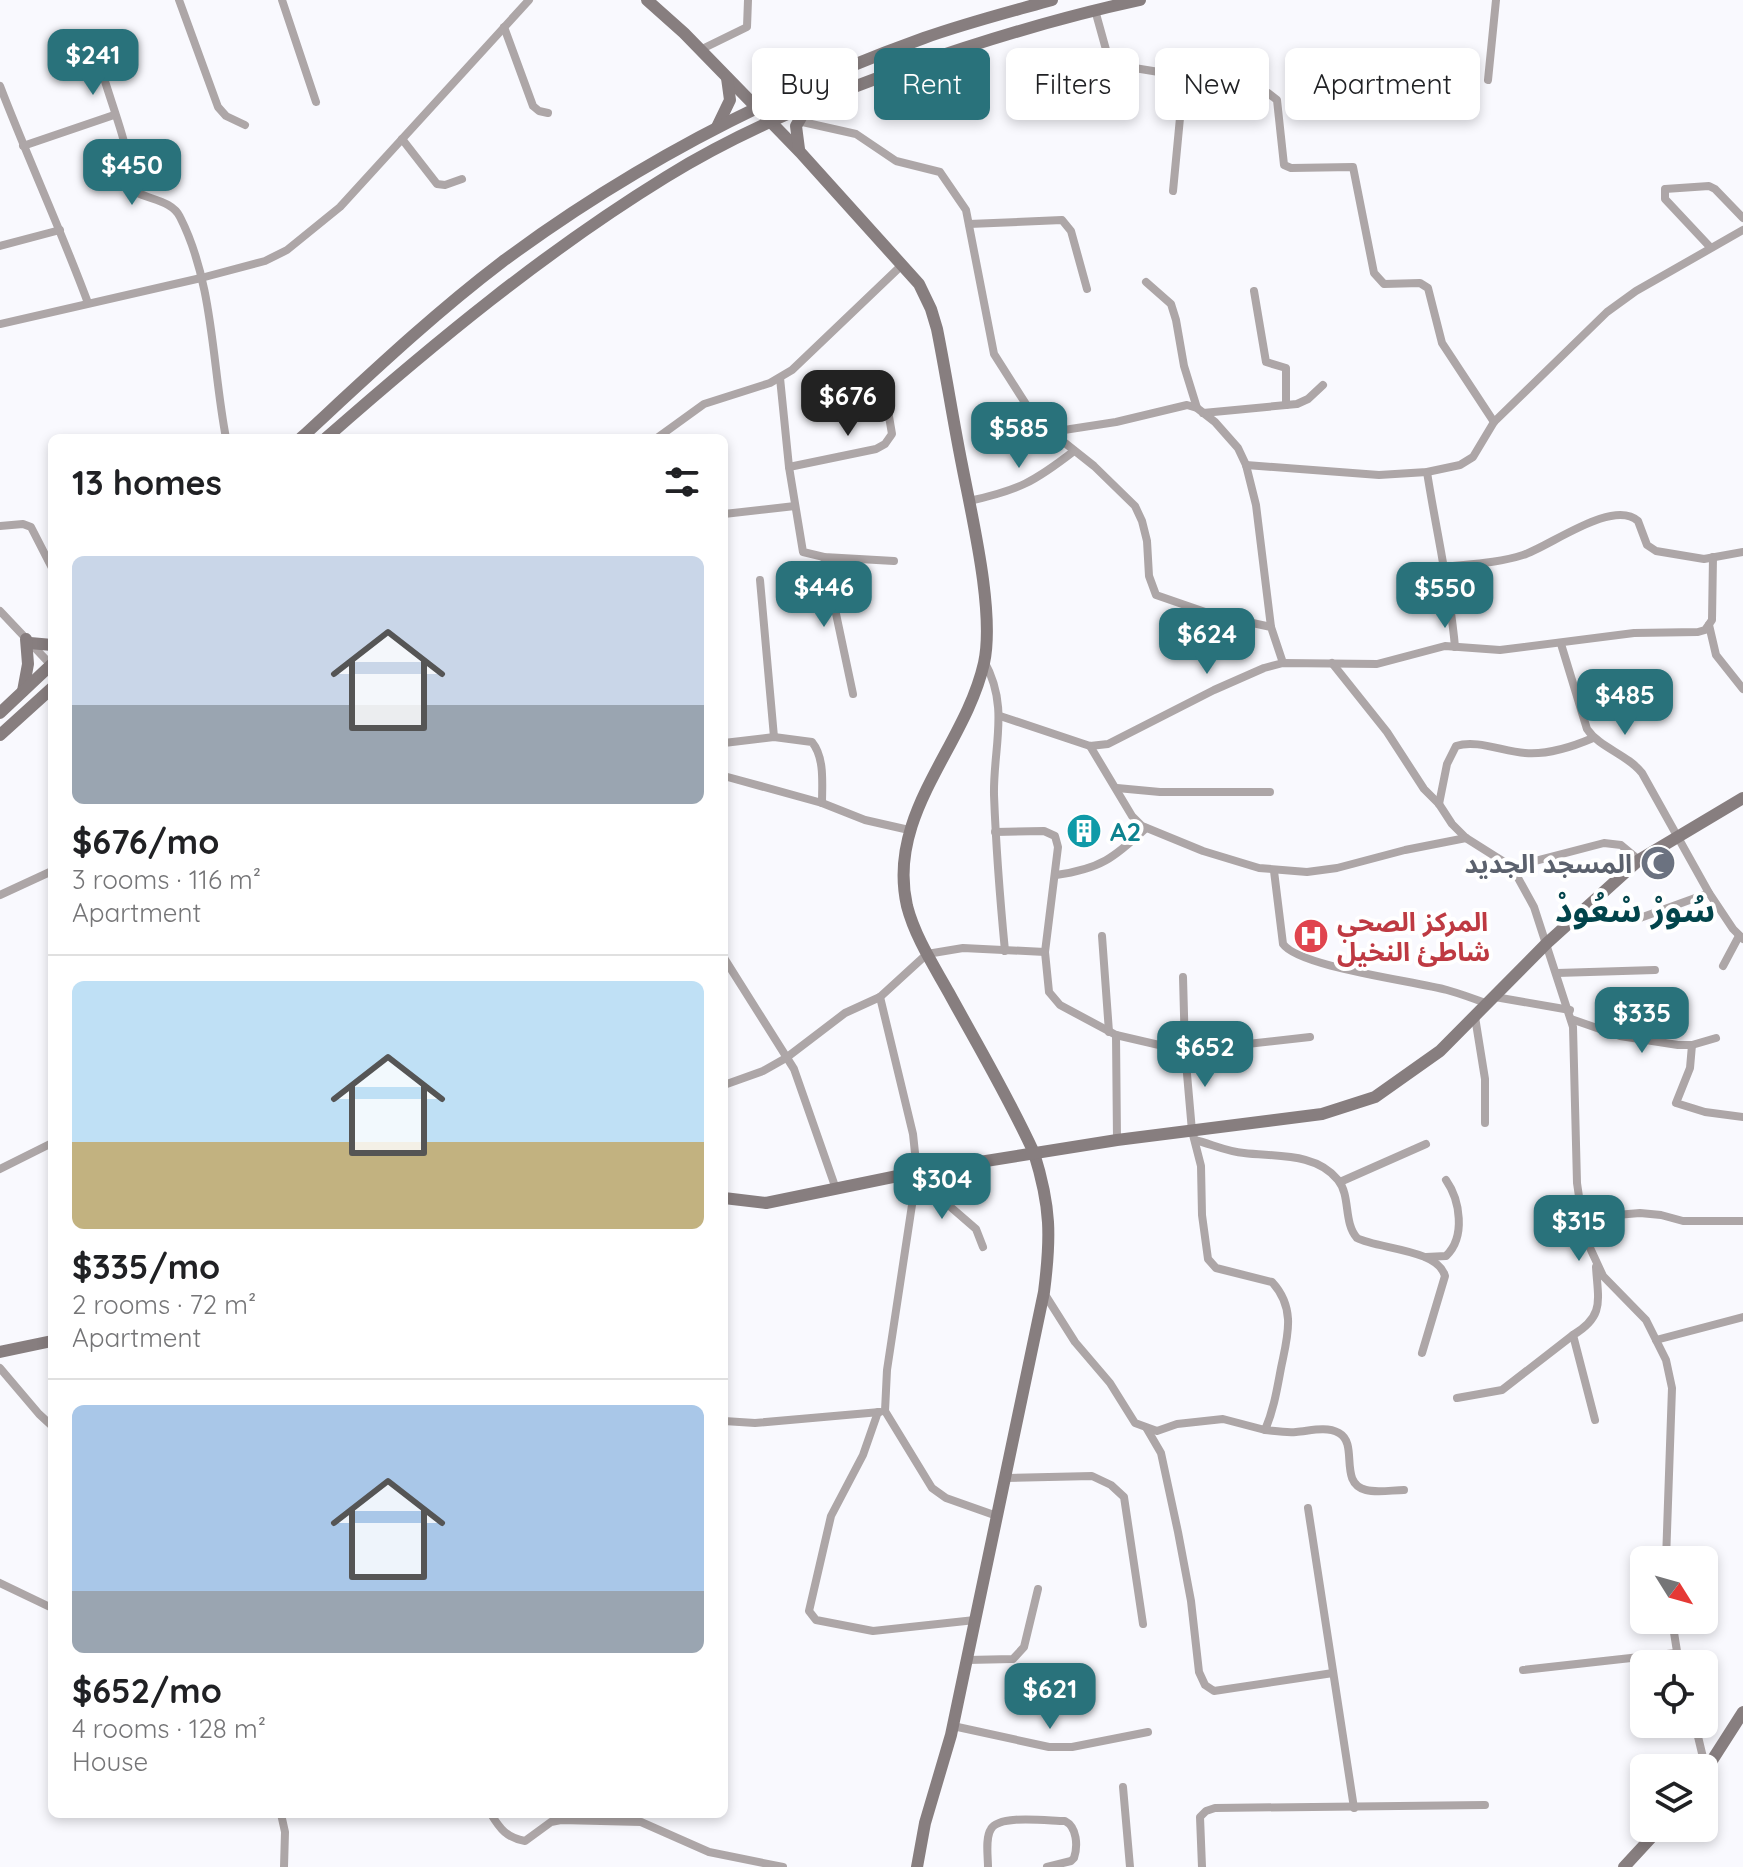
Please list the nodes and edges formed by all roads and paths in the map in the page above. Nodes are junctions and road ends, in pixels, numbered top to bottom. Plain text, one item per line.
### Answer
1 (179, 0) edge
2 (282, 0) edge
3 (529, 0) edge
4 (748, 0) edge
5 (1052, 0) edge
6 (1140, 0) edge
7 (1496, 0) edge
8 (650, 1) edge
9 (1095, 10) junction
10 (504, 27) junction
11 (700, 50) junction
12 (858, 65) edge
13 (102, 71) dead end
14 (1155, 71) edge
15 (727, 78) junction
16 (1488, 80) dead end
17 (858, 85) edge
18 (0, 86) edge
19 (1269, 94) edge
20 (316, 102) dead end
21 (752, 103) edge
22 (752, 109) edge
23 (548, 113) dead end
24 (114, 115) junction
25 (774, 120) edge
26 (1180, 120) edge
27 (797, 121) joint
28 (769, 122) junction
29 (245, 125) dead end
30 (717, 127) junction
31 (402, 139) junction
32 (23, 146) junction
33 (800, 152) junction
34 (462, 179) dead end
35 (1173, 191) dead end
36 (1743, 218) edge
37 (969, 224) junction
38 (60, 230) junction
39 (1743, 230) edge
40 (0, 246) edge
41 (1710, 247) junction
42 (903, 263) junction
43 (201, 278) junction
44 (1146, 282) dead end
45 (1087, 289) dead end
46 (1254, 291) dead end
47 (88, 303) junction
48 (0, 324) edge
49 (780, 378) junction
50 (1323, 385) dead end
51 (885, 393) dead end
52 (1286, 405) junction
53 (1200, 410) junction
54 (1494, 422) junction
55 (1051, 432) junction
56 (225, 434) edge
57 (305, 434) edge
58 (331, 434) edge
59 (663, 434) edge
60 (1074, 451) junction
61 (1246, 465) junction
62 (789, 467) junction
63 (1427, 472) junction
64 (969, 501) junction
65 (795, 506) junction
66 (728, 514) edge
67 (0, 526) edge
68 (1743, 552) edge
69 (824, 557) junction
70 (1713, 557) junction
71 (48, 560) edge
72 (894, 561) dead end
73 (1443, 567) junction
74 (760, 580) dead end
75 (0, 611) edge
76 (1709, 625) junction
77 (1271, 627) junction
78 (28, 641) junction
79 (48, 644) edge
80 (1561, 644) junction
81 (1455, 647) junction
82 (48, 661) edge
83 (984, 661) junction
84 (1283, 663) junction
85 (1332, 663) junction
86 (48, 669) edge
87 (1743, 689) edge
88 (23, 691) junction
89 (48, 691) edge
90 (853, 694) dead end
91 (48, 700) edge
92 (37, 701) junction
93 (0, 713) edge
94 (1000, 716) junction
95 (0, 735) edge
96 (774, 737) junction
97 (1593, 738) junction
98 (728, 743) edge
99 (1090, 746) junction
100 (728, 777) edge
101 (1117, 788) junction
102 (1270, 792) dead end
103 (1743, 798) edge
104 (822, 803) junction
105 (1439, 804) junction
106 (1146, 828) junction
107 (909, 830) junction
108 (995, 832) junction
109 (1676, 836) junction
110 (1466, 838) junction
111 (1639, 860) junction
112 (1512, 867) junction
113 (1274, 871) junction
114 (48, 873) edge
115 (1056, 875) junction
116 (1709, 893) junction
117 (0, 895) edge
118 (1640, 918) dead end
119 (1102, 936) dead end
120 (1741, 938) edge
121 (1547, 943) junction
122 (1005, 951) junction
123 (1045, 952) junction
124 (927, 954) junction
125 (728, 964) edge
126 (1723, 966) dead end
127 (1655, 970) dead end
128 (1557, 973) junction
129 (1183, 977) dead end
130 (880, 997) junction
131 (1492, 1001) junction
132 (1571, 1014) junction
133 (1475, 1017) junction
134 (1113, 1034) junction
135 (1310, 1037) dead end
136 (1716, 1038) dead end
137 (1692, 1045) junction
138 (1185, 1051) junction
139 (786, 1058) junction
140 (728, 1084) edge
141 (1743, 1117) edge
142 (1485, 1123) dead end
143 (1194, 1135) junction
144 (1117, 1140) junction
145 (1426, 1144) dead end
146 (48, 1145) edge
147 (1034, 1153) junction
148 (0, 1169) edge
149 (917, 1177) junction
150 (1446, 1180) dead end
151 (1340, 1182) junction
152 (836, 1189) junction
153 (728, 1202) edge
154 (1581, 1218) junction
155 (1743, 1221) edge
156 (983, 1247) dead end
157 (1422, 1257) junction
158 (1595, 1263) junction
159 (1044, 1292) junction
160 (1743, 1317) edge
161 (1573, 1335) junction
162 (1656, 1340) junction
163 (48, 1342) edge
164 (0, 1352) edge
165 (1422, 1353) dead end
166 (0, 1368) edge
167 (1457, 1398) dead end
168 (881, 1412) junction
169 (1595, 1420) dead end
170 (728, 1421) edge
171 (48, 1422) edge
172 (1147, 1429) junction
173 (1265, 1430) junction
174 (1005, 1478) junction
175 (1404, 1490) dead end
176 (1308, 1508) dead end
177 (997, 1516) junction
178 (1666, 1546) edge
179 (0, 1583) edge
180 (1038, 1589) dead end
181 (48, 1606) edge
182 (975, 1620) junction
183 (1143, 1624) dead end
184 (1630, 1658) edge
185 (967, 1660) junction
186 (1523, 1670) dead end
187 (1333, 1673) junction
188 (1743, 1712) edge
189 (953, 1726) junction
190 (1148, 1732) dead end
191 (1716, 1754) edge
192 (1123, 1787) dead end
193 (1485, 1805) dead end
194 (1354, 1808) junction
195 (282, 1818) edge
196 (493, 1818) edge
197 (1647, 1842) edge
198 (284, 1867) edge
199 (783, 1867) edge
200 (917, 1867) edge
201 (988, 1867) edge
202 (1047, 1867) edge
203 (1130, 1867) edge
204 (1202, 1867) edge
205 (1624, 1867) edge

1 - 29 street
2 - 20 street
3 - 10 street
4 - 11 street
5 - 12 street
6 - 9 street
7 - 16 street
8 - 11 street
9 - 14 street
9 - 17 street
10 - 23 street
10 - 31 street
11 - 15 street
13 - 24 street
15 - 21 street
15 - 30 street
18 - 32 street
19 - 54 street
22 - 30 street
24 - 32 street
24 - 43 street
25 - 28 street
26 - 35 street
27 - 33 street
27 - 37 street
28 - 33 street
28 - 58 street
30 - 57 street
31 - 34 street
31 - 43 street
32 - 38 street
33 - 42 street
36 - 41 street
37 - 45 street
37 - 55 street
38 - 40 street
38 - 47 street
39 - 41 street
41 - 54 street
42 - 49 street
42 - 64 street
43 - 47 street
43 - 56 street
44 - 53 street
46 - 52 street
47 - 48 street
49 - 59 street
49 - 62 street
50 - 52 street
51 - 62 street
52 - 53 street
53 - 55 street
53 - 61 street
54 - 63 street
55 - 60 street
60 - 64 street
60 - 77 street
61 - 63 street
61 - 77 street
62 - 65 street
63 - 73 street
64 - 83 street
65 - 66 street
65 - 69 street
67 - 71 street
68 - 70 street
69 - 72 street
69 - 90 street
70 - 73 street
70 - 76 street
73 - 81 street
74 - 96 street
75 - 78 street
76 - 80 street
76 - 87 street
77 - 84 street
78 - 79 street
78 - 82 street
78 - 88 street
80 - 81 street
80 - 97 street
81 - 85 street
83 - 94 street
83 - 107 street
84 - 85 street
84 - 99 street
85 - 105 street
86 - 88 street
88 - 93 street
89 - 92 street
91 - 92 street
92 - 95 street
94 - 99 street
94 - 108 street
96 - 98 street
96 - 104 street
97 - 105 street
97 - 109 street
99 - 101 street
100 - 104 street
101 - 102 street
101 - 106 street
103 - 109 street
104 - 107 street
105 - 110 street
106 - 113 street
106 - 115 street
107 - 124 street
108 - 115 street
108 - 122 street
109 - 111 street
109 - 116 street
110 - 112 street
110 - 113 street
111 - 112 street
111 - 121 street
112 - 121 street
113 - 131 street
114 - 117 street
115 - 123 street
116 - 118 street
116 - 120 street
119 - 134 street
120 - 126 street
121 - 128 street
121 - 131 street
122 - 123 street
122 - 124 street
123 - 134 street
124 - 130 street
124 - 147 street
125 - 139 street
127 - 128 street
128 - 132 street
129 - 138 street
130 - 139 street
130 - 149 street
131 - 132 street
131 - 133 street
132 - 137 street
132 - 154 street
133 - 142 street
133 - 143 street
134 - 138 street
134 - 144 street
135 - 138 street
136 - 137 street
137 - 141 street
138 - 143 street
139 - 140 street
139 - 152 street
143 - 144 street
143 - 151 street
143 - 173 street
144 - 147 street
145 - 151 street
146 - 148 street
147 - 149 street
147 - 159 street
149 - 152 street
149 - 156 street
149 - 168 street
150 - 157 street
151 - 157 street
152 - 153 street
154 - 155 street
154 - 158 street
157 - 165 street
158 - 161 street
158 - 162 street
159 - 172 street
159 - 174 street
160 - 162 street
161 - 167 street
161 - 169 street
162 - 178 street
163 - 164 street
166 - 171 street
168 - 170 street
168 - 177 street
168 - 182 street
172 - 173 street
172 - 187 street
173 - 175 street
174 - 177 street
174 - 183 street
176 - 187 street
177 - 182 street
179 - 181 street
180 - 185 street
182 - 185 street
184 - 186 street
185 - 189 street
187 - 194 street
188 - 191 street
189 - 190 street
189 - 200 street
192 - 203 street
193 - 194 street
194 - 204 street
195 - 198 street
196 - 199 street
197 - 205 street
201 - 202 street

